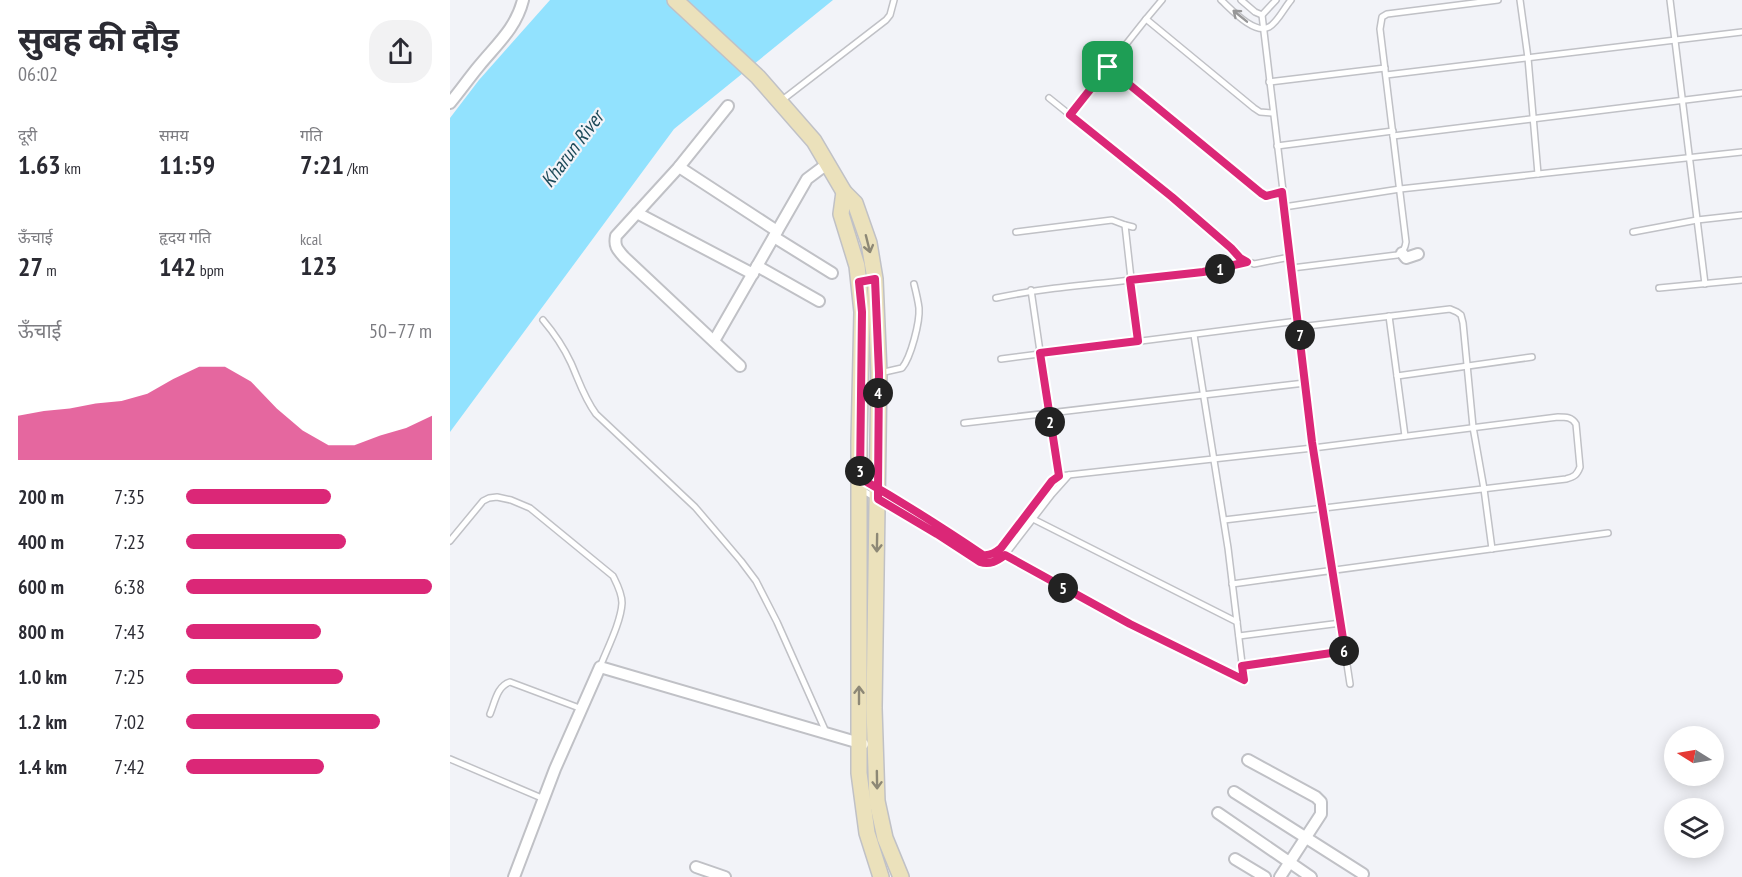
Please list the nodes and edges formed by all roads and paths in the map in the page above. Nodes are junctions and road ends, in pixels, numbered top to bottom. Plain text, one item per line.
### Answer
1 (523, 0) edge
2 (675, 0) edge
3 (894, 0) edge
4 (1162, 0) edge
5 (1221, 0) edge
6 (1241, 0) edge
7 (1276, 0) edge
8 (1291, 0) edge
9 (1498, 0) edge
10 (1520, 0) edge
11 (1670, 0) edge
12 (1262, 15) junction
13 (1146, 19) junction
14 (1263, 29) junction
15 (1742, 32) edge
16 (1676, 40) junction
17 (1528, 58) junction
18 (1108, 67) junction
19 (1385, 68) junction
20 (1386, 75) junction
21 (1269, 82) junction
22 (1742, 93) edge
23 (1048, 98) dead end
24 (1684, 100) junction
25 (780, 102) junction
26 (450, 103) edge
27 (728, 106) dead end
28 (1273, 113) junction
29 (1070, 115) junction
30 (1532, 119) junction
31 (1393, 133) junction
32 (1277, 146) junction
33 (1742, 152) edge
34 (1689, 158) junction
35 (827, 164) junction
36 (679, 167) junction
37 (1538, 174) junction
38 (1400, 189) junction
39 (844, 192) junction
40 (1282, 192) junction
41 (1284, 207) junction
42 (637, 213) junction
43 (1742, 215) edge
44 (1697, 220) junction
45 (1125, 225) junction
46 (1133, 227) dead end
47 (1016, 232) dead end
48 (1633, 232) dead end
49 (775, 234) junction
50 (1402, 253) junction
51 (1418, 254) dead end
52 (1290, 257) junction
53 (1247, 262) junction
54 (1292, 268) junction
55 (755, 270) junction
56 (832, 273) dead end
57 (875, 279) junction
58 (1130, 280) junction
59 (1742, 280) edge
60 (859, 282) junction
61 (914, 284) dead end
62 (1705, 284) junction
63 (1659, 288) dead end
64 (1031, 290) junction
65 (996, 298) dead end
66 (819, 301) dead end
67 (1389, 316) junction
68 (543, 320) dead end
69 (1298, 324) junction
70 (1194, 334) junction
71 (714, 341) junction
72 (1138, 341) junction
73 (1040, 353) junction
74 (1532, 357) dead end
75 (1001, 359) dead end
76 (740, 366) dead end
77 (1468, 366) junction
78 (879, 373) junction
79 (1397, 376) junction
80 (1305, 383) junction
81 (1203, 395) junction
82 (1049, 413) junction
83 (964, 423) dead end
84 (1473, 428) junction
85 (1405, 436) junction
86 (1314, 448) junction
87 (1214, 458) junction
88 (1069, 475) junction
89 (1059, 476) junction
90 (860, 483) junction
91 (1062, 483) junction
92 (1484, 489) junction
93 (878, 493) junction
94 (1323, 508) junction
95 (1033, 519) junction
96 (1224, 520) junction
97 (1608, 533) dead end
98 (450, 540) edge
99 (1492, 549) junction
100 (1005, 555) junction
101 (1332, 570) junction
102 (1232, 584) junction
103 (1237, 622) junction
104 (1341, 623) junction
105 (1239, 636) junction
106 (1345, 651) junction
107 (1242, 666) junction
108 (600, 667) junction
109 (1350, 684) dead end
110 (582, 709) junction
111 (490, 714) dead end
112 (827, 734) junction
113 (859, 743) junction
114 (876, 747) junction
115 (450, 759) edge
116 (1248, 760) dead end
117 (1234, 792) dead end
118 (544, 799) junction
119 (1218, 813) dead end
120 (1305, 837) junction
121 (1235, 859) dead end
122 (1290, 862) junction
123 (696, 867) dead end
124 (1363, 874) dead end
125 (897, 875) edge
126 (514, 877) edge
127 (725, 877) edge
128 (881, 877) edge
129 (1265, 877) edge
130 (1280, 877) edge
131 (1311, 877) edge

1 - 26 street
2 - 25 street
3 - 25 lane
4 - 13 lane
14 -> 5 lane
6 - 12 lane
7 - 12 lane
8 - 14 lane
9 - 19 lane
10 - 17 lane
11 - 16 lane
12 - 14 lane
13 - 18 lane
13 - 28 lane
14 - 21 lane
15 - 16 lane
16 - 17 lane
16 - 24 lane
17 - 20 lane
17 - 30 lane
18 - 29 lane
18 - 40 lane
19 - 20 lane
19 - 21 lane
20 - 31 lane
21 - 28 lane
22 - 24 lane
23 - 29 lane
24 - 30 lane
24 - 34 lane
25 - 35 street
27 - 36 street
28 - 32 lane
29 - 53 lane
30 - 31 lane
30 - 37 lane
31 - 32 lane
31 - 38 lane
32 - 40 lane
33 - 34 lane
34 - 37 lane
34 - 44 lane
35 - 39 street
35 - 49 street
36 - 42 street
36 - 49 street
37 - 38 lane
38 - 41 lane
38 - 50 lane
39 -> 57 street
39 - 60 street
40 - 41 lane
41 - 52 lane
42 - 55 street
42 - 71 street
43 - 44 lane
44 - 48 lane
44 - 62 lane
45 - 46 lane
45 - 47 lane
45 - 58 lane
49 - 55 street
49 - 56 street
50 - 51 street
50 - 54 lane
52 - 53 lane
52 - 54 lane
53 - 58 lane
54 - 69 lane
55 - 66 street
55 - 71 street
57 - 60 street
57 - 78 street
58 - 64 lane
58 - 72 lane
59 - 62 lane
60 - 90 street
61 - 78 lane
62 - 63 lane
64 - 65 lane
64 - 73 lane
67 - 69 lane
67 - 77 lane
67 - 79 lane
68 - 112 lane
69 - 70 lane
69 - 80 lane
70 - 72 lane
70 - 81 lane
71 - 76 street
72 - 73 lane
73 - 75 lane
73 - 82 lane
74 - 77 lane
77 - 79 lane
77 - 84 lane
78 - 93 street
79 - 85 lane
80 - 81 lane
80 - 86 lane
81 - 82 lane
81 - 87 lane
82 - 83 lane
82 - 89 lane
84 - 85 lane
84 - 92 lane
84 - 92 lane
85 - 86 lane
86 - 87 lane
86 - 94 lane
87 - 88 lane
87 - 96 lane
88 - 89 lane
88 - 91 lane
89 - 91 lane
89 - 93 lane
90 - 93 lane
90 - 93 lane
113 -> 90 street
91 - 95 lane
92 - 94 lane
92 - 99 lane
93 - 100 lane
93 -> 114 street
94 - 96 lane
94 - 101 lane
95 - 100 lane
95 - 103 lane
96 - 102 lane
97 - 99 lane
98 - 108 lane
99 - 101 lane
100 - 107 lane
101 - 102 lane
101 - 104 lane
102 - 103 lane
103 - 105 lane
104 - 105 lane
104 - 106 lane
105 - 107 lane
106 - 107 lane
106 - 109 lane
108 - 110 street
108 - 112 street
110 - 111 lane
110 - 118 street
112 - 113 street
113 - 114 street
113 - 128 street
114 -> 125 street
115 - 118 lane
116 - 120 street
117 - 120 street
118 - 126 street
119 - 122 street
120 - 122 street
120 - 124 street
121 - 129 street
122 - 130 street
122 - 131 street
123 - 127 street

